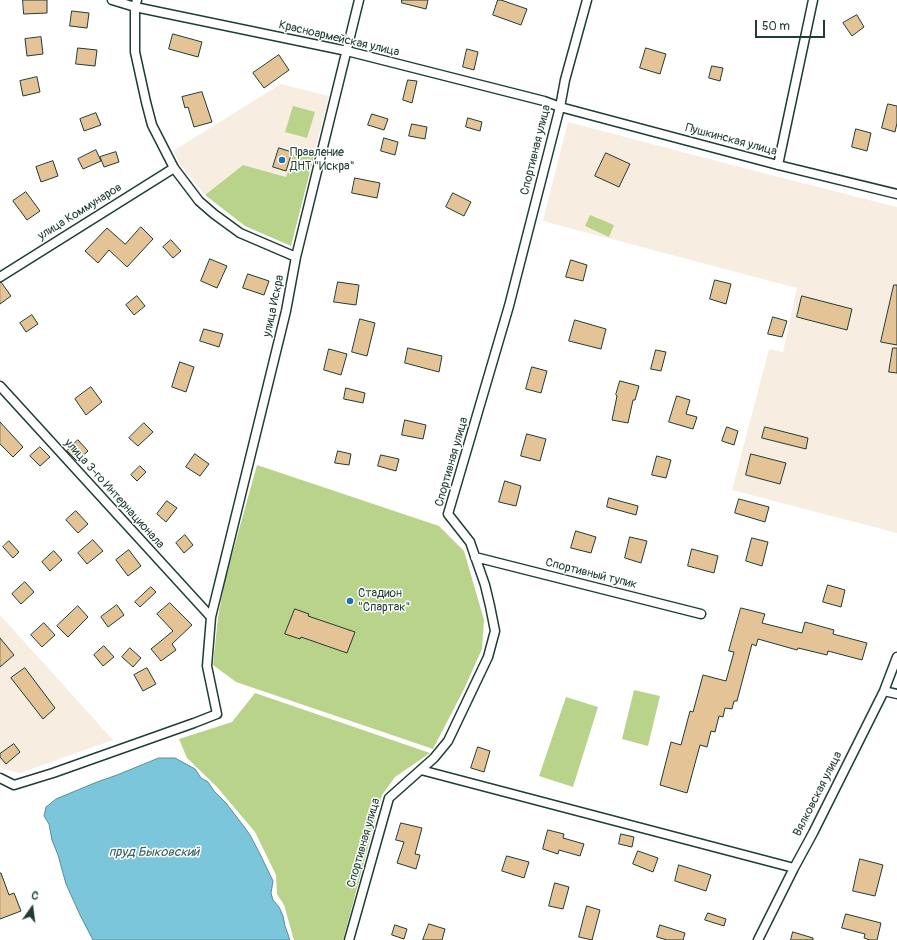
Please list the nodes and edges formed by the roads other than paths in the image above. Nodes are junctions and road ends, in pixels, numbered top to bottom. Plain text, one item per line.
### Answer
1 (112, 0) edge
2 (359, 0) edge
3 (587, 0) edge
4 (813, 0) edge
5 (136, 3) edge
6 (347, 51) junction
7 (560, 107) junction
8 (778, 165) junction
9 (174, 168) junction
10 (897, 194) edge
11 (296, 257) junction
12 (0, 277) edge
13 (0, 386) edge
14 (476, 557) junction
15 (701, 614) dead end
16 (211, 617) junction
17 (897, 657) edge
18 (884, 691) junction
19 (897, 694) edge
20 (421, 770) junction
21 (0, 778) edge
22 (794, 868) junction
23 (349, 940) edge
24 (758, 940) edge

1 - 5 street, Красноармейская улица
2 - 6 street, улица Искра
3 - 7 street, Спортивная улица
4 - 8 street
5 - 6 street, Красноармейская улица
5 - 9 street
6 - 7 street, Красноармейская улица
6 - 11 street, улица Искра
7 - 8 street, Пушкинская улица
7 - 14 street, Спортивная улица
8 - 10 street, Пушкинская улица
9 - 11 street
9 - 12 street, улица Коммунаров
11 - 16 street, улица Искра
13 - 16 street, улица 3-го Интернационала
14 - 15 street, Спортивный тупик
14 - 20 street, Спортивная улица
16 - 21 street, улица Искра
17 - 18 street, Вялковская улица
18 - 19 street
18 - 22 street, Вялковская улица
20 - 22 street
20 - 23 street, Спортивная улица
22 - 24 street, Вялковская улица

